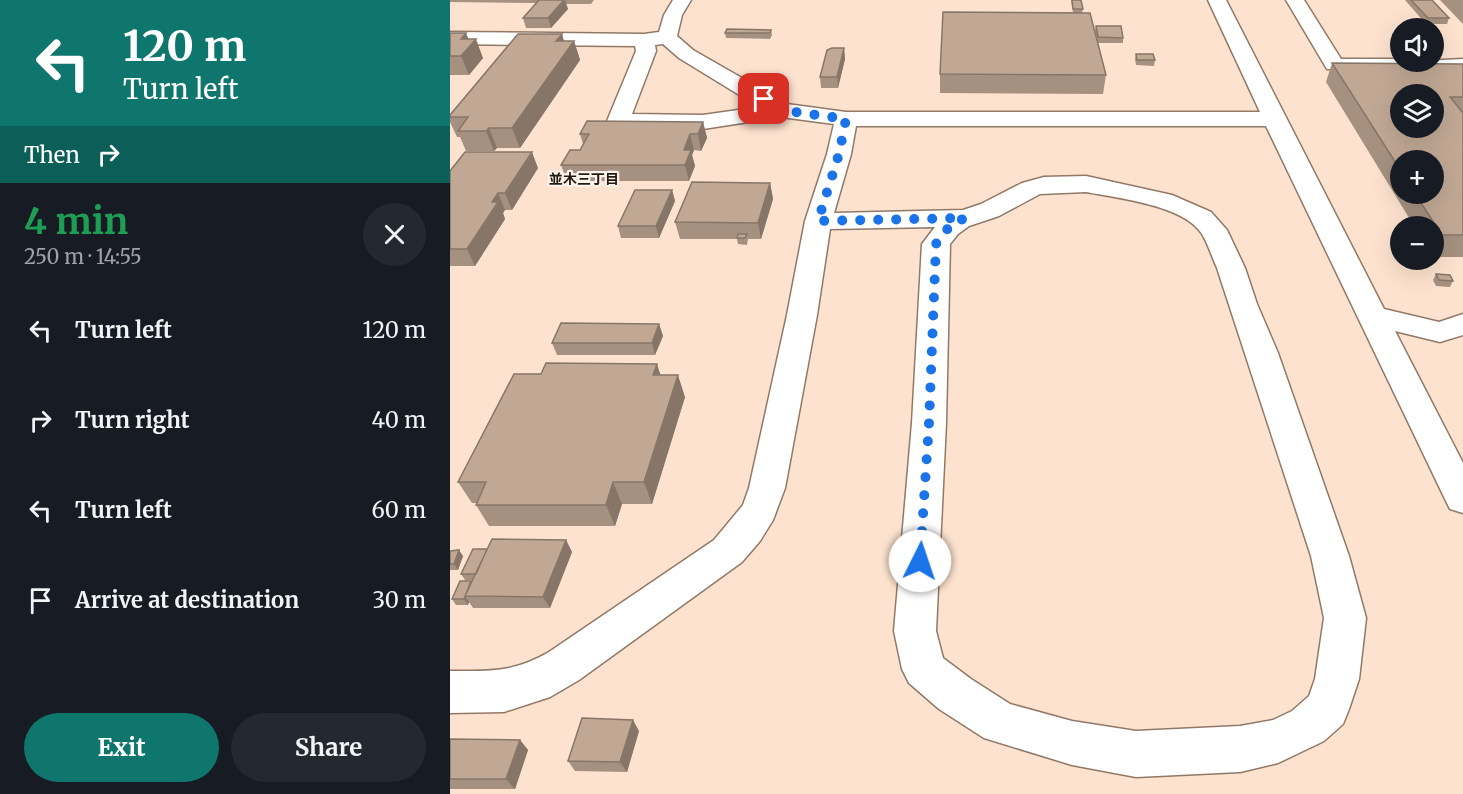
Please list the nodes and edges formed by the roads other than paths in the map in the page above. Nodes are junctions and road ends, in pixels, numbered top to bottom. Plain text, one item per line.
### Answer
1 (682, 0) edge
2 (1216, 0) edge
3 (1295, 0) edge
4 (667, 37) junction
5 (450, 38) edge
6 (644, 40) junction
7 (1463, 65) edge
8 (781, 110) junction
9 (846, 119) junction
10 (1274, 119) junction
11 (965, 218) junction
12 (818, 221) junction
13 (1374, 316) junction
14 (1463, 324) edge
15 (1463, 499) edge
16 (450, 692) edge

1 - 4 street
2 - 10 street
3 - 7 street
4 - 6 street
4 - 8 street
5 - 6 street
6 - 8 street
8 - 9 street
9 - 10 street
9 - 12 street
10 - 13 street
11 - 11 street
11 - 12 street
12 - 16 street
13 - 14 street
13 - 15 street

